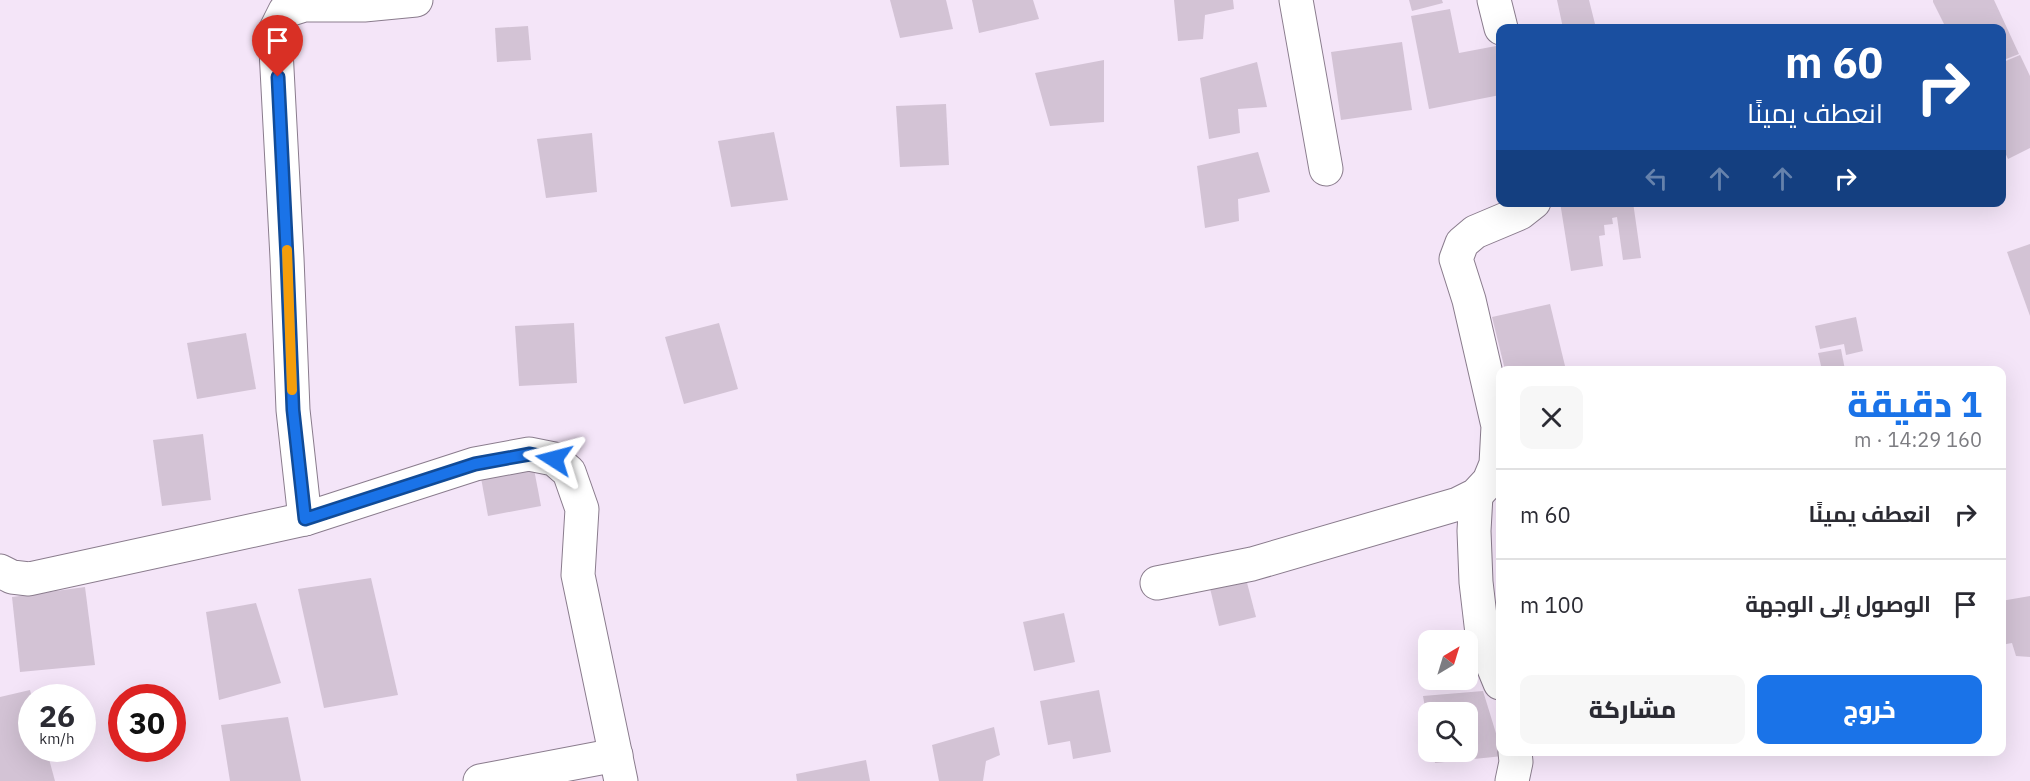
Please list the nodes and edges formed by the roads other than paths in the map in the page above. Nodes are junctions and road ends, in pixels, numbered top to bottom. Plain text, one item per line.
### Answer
1 (416, 0) edge
2 (1296, 0) edge
3 (1494, 0) edge
4 (1500, 24) edge
5 (1326, 169) dead end
6 (1528, 207) edge
7 (1496, 417) edge
8 (1496, 464) edge
9 (1476, 495) junction
10 (305, 519) junction
11 (0, 571) edge
12 (1157, 583) dead end
13 (1496, 673) edge
14 (1515, 756) edge
15 (618, 768) edge
16 (480, 781) edge
17 (1512, 781) edge

1 - 10 street
2 - 5 street
3 - 4 street
6 - 7 street
8 - 9 street
9 - 12 street
9 - 13 street
10 - 11 street
10 - 15 street
14 - 17 street
15 - 16 street

